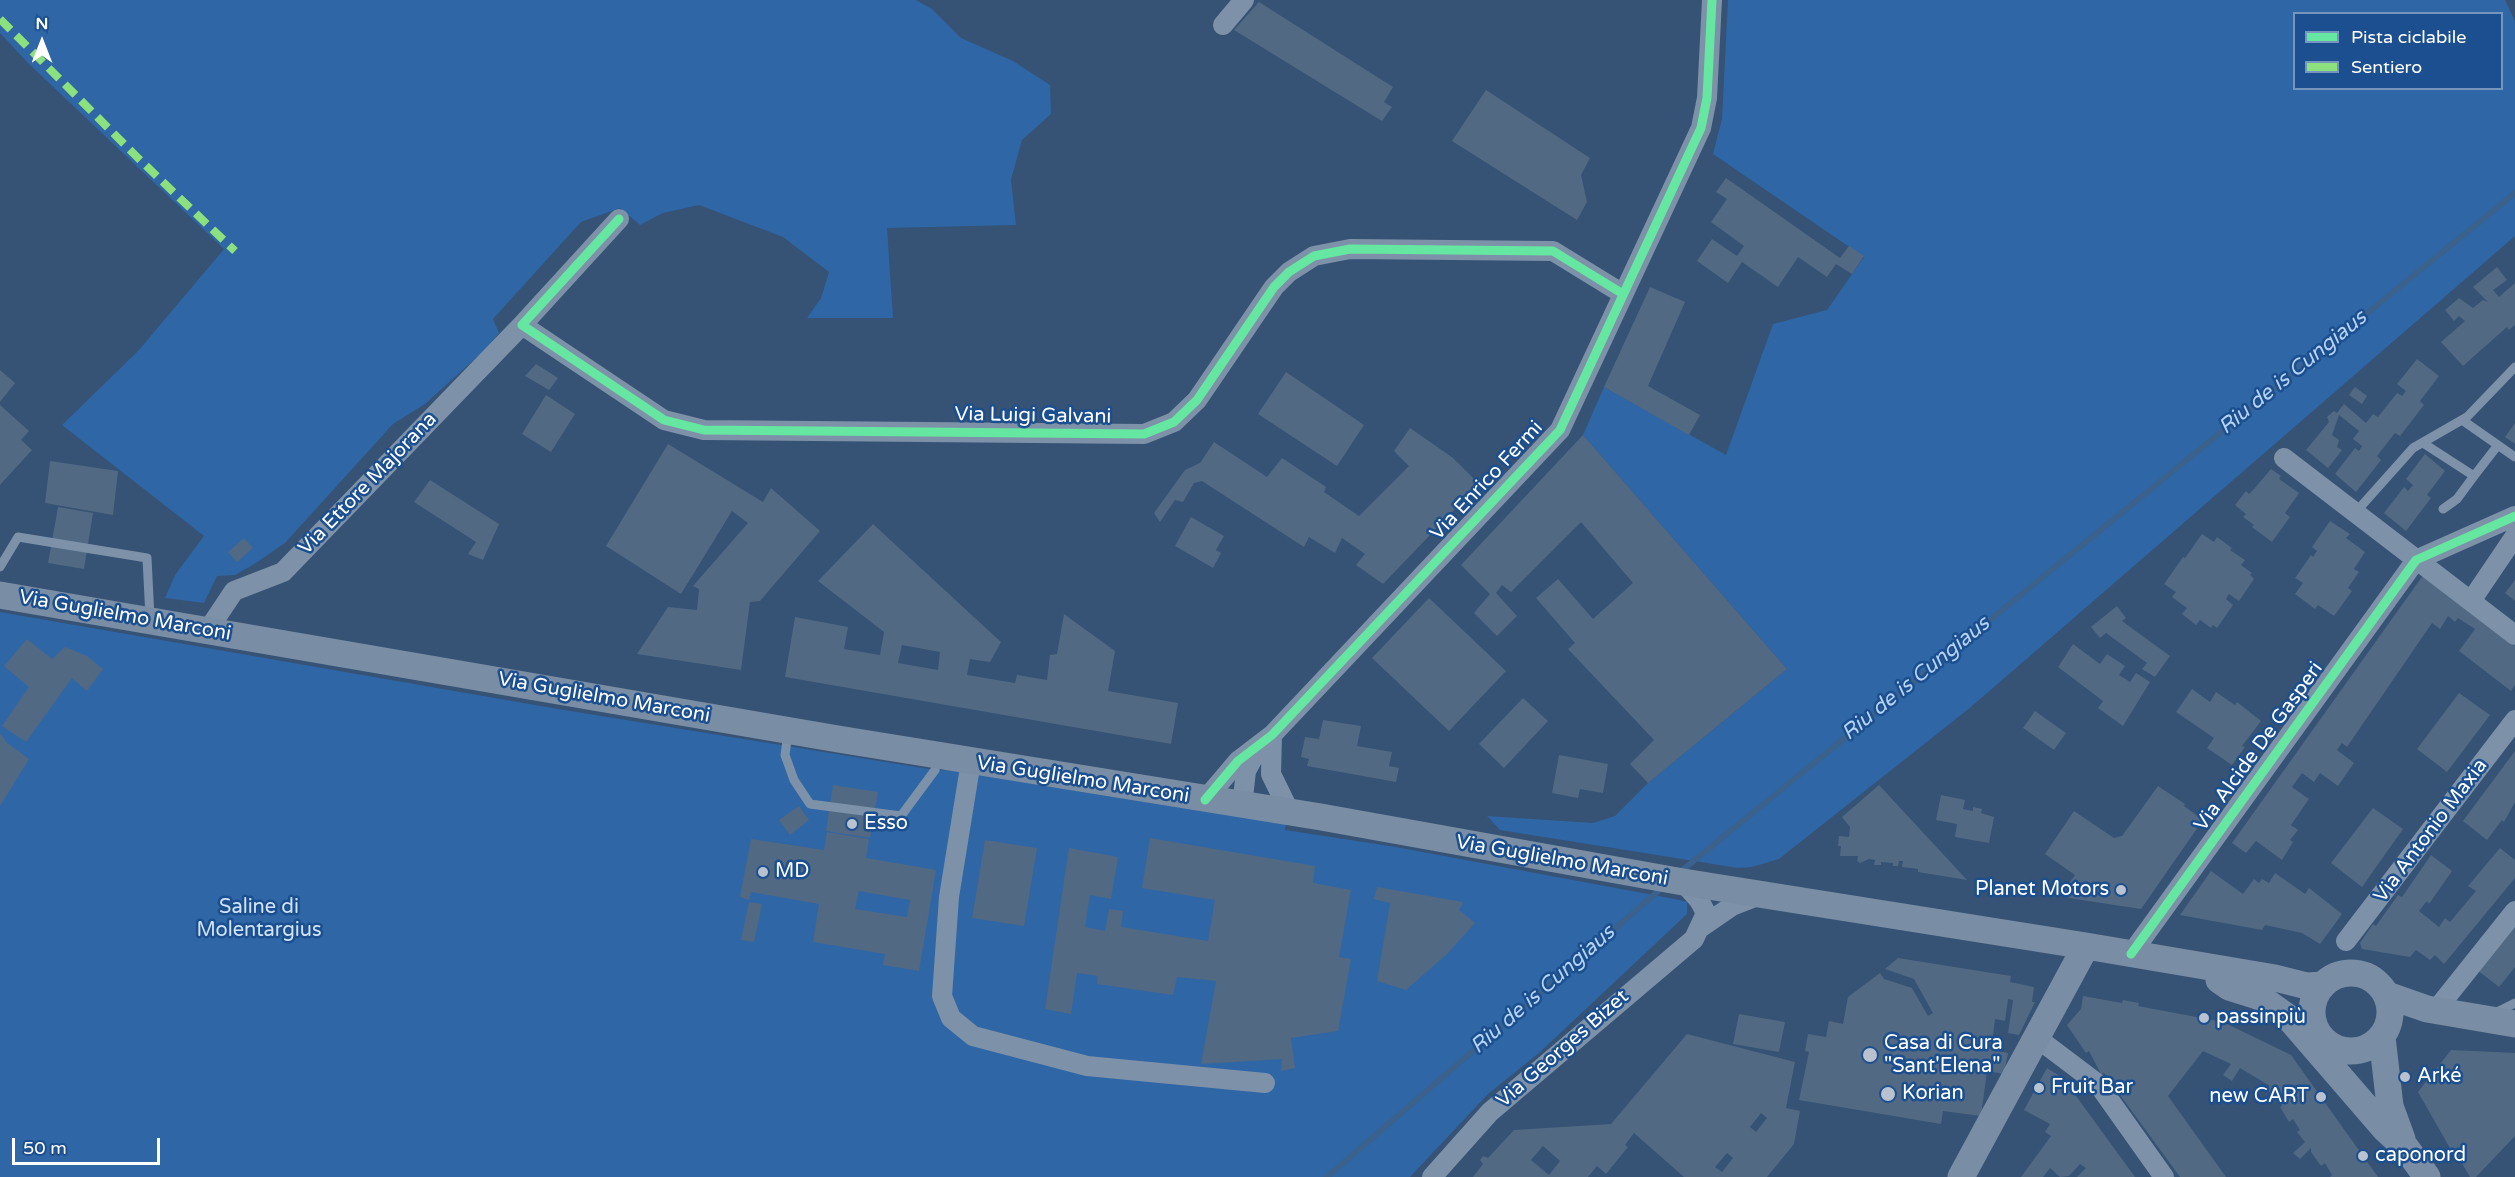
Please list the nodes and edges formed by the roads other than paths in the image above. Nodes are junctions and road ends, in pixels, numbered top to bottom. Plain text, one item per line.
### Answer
1 (1244, 0) edge
2 (1712, 0) edge
3 (1223, 25) dead end
4 (619, 219) dead end
5 (1623, 294) junction
6 (522, 325) junction
7 (2515, 367) edge
8 (2462, 420) junction
9 (2423, 443) junction
10 (2498, 446) junction
11 (2515, 457) edge
12 (2284, 458) dead end
13 (2474, 476) junction
14 (2443, 509) dead end
15 (2355, 513) junction
16 (2515, 516) edge
17 (2515, 536) edge
18 (2416, 560) junction
19 (0, 567) edge
20 (0, 595) edge
21 (2471, 601) junction
22 (150, 621) junction
23 (208, 630) junction
24 (2515, 635) edge
25 (2515, 720) edge
26 (789, 730) junction
27 (1266, 740) junction
28 (938, 755) junction
29 (971, 761) junction
30 (1205, 800) junction
31 (1242, 806) junction
32 (1290, 813) junction
33 (1691, 891) junction
34 (1751, 893) junction
35 (2515, 911) edge
36 (1700, 928) junction
37 (2346, 941) dead end
38 (2086, 946) junction
39 (2131, 954) junction
40 (2202, 967) junction
41 (2322, 985) junction
42 (2515, 1003) edge
43 (2431, 1010) junction
44 (2313, 1018) junction
45 (2386, 1018) junction
46 (2482, 1019) junction
47 (2515, 1024) edge
48 (2037, 1038) junction
49 (2340, 1049) junction
50 (1265, 1083) dead end
51 (2358, 1097) junction
52 (2406, 1148) junction
53 (1431, 1177) edge
54 (1961, 1177) edge
55 (2164, 1177) edge
56 (2427, 1177) edge

1 - 3 street
2 - 5 street, Via Enrico Fermi
4 - 6 street
5 - 6 street, Via Luigi Galvani
5 - 27 street, Via Enrico Fermi
6 - 23 street, Via Ettore Majorana
7 - 8 lane
8 - 9 lane
8 - 10 lane
9 - 13 lane
9 - 15 lane
10 - 11 lane
10 - 13 lane
12 - 15 street
13 - 14 lane
15 - 18 street
16 - 18 street
17 - 21 street
18 - 21 street
18 - 39 street, Via Alcide De Gasperi
19 - 22 lane
20 - 22 main road, Via Guglielmo Marconi
21 - 24 street
22 - 23 main road, Via Guglielmo Marconi
23 - 26 main road, Via Guglielmo Marconi
25 - 37 street, Via Antonio Maxia
26 - 28 main road, Via Guglielmo Marconi
26 - 28 lane
27 - 30 street, Via Enrico Fermi
27 - 31 street
27 - 32 street
28 - 29 main road, Via Guglielmo Marconi
29 - 30 main road, Via Guglielmo Marconi
29 - 50 street
30 - 31 main road, Via Guglielmo Marconi
31 - 32 main road, Via Guglielmo Marconi
32 - 33 main road, Via Guglielmo Marconi
33 - 34 main road, Via Guglielmo Marconi
33 - 36 street
34 - 36 street, Via Georges Bizet
34 - 38 main road, Via Guglielmo Marconi
35 - 43 street
36 - 53 street, Via Georges Bizet
38 - 39 main road, Via Guglielmo Marconi
38 - 48 main road
39 - 40 main road, Via Guglielmo Marconi
40 - 41 main road, Via Guglielmo Marconi
40 - 44 main road, Via Guglielmo Marconi
40 - 51 main road
41 - 44 main road
41 - 45 main road
42 - 46 lane
43 - 45 main road
43 - 46 main road
44 - 49 main road
45 - 49 main road
45 - 52 main road
46 - 47 main road
48 - 54 main road
48 - 55 street
49 - 51 main road
51 - 52 main road
52 - 56 main road

